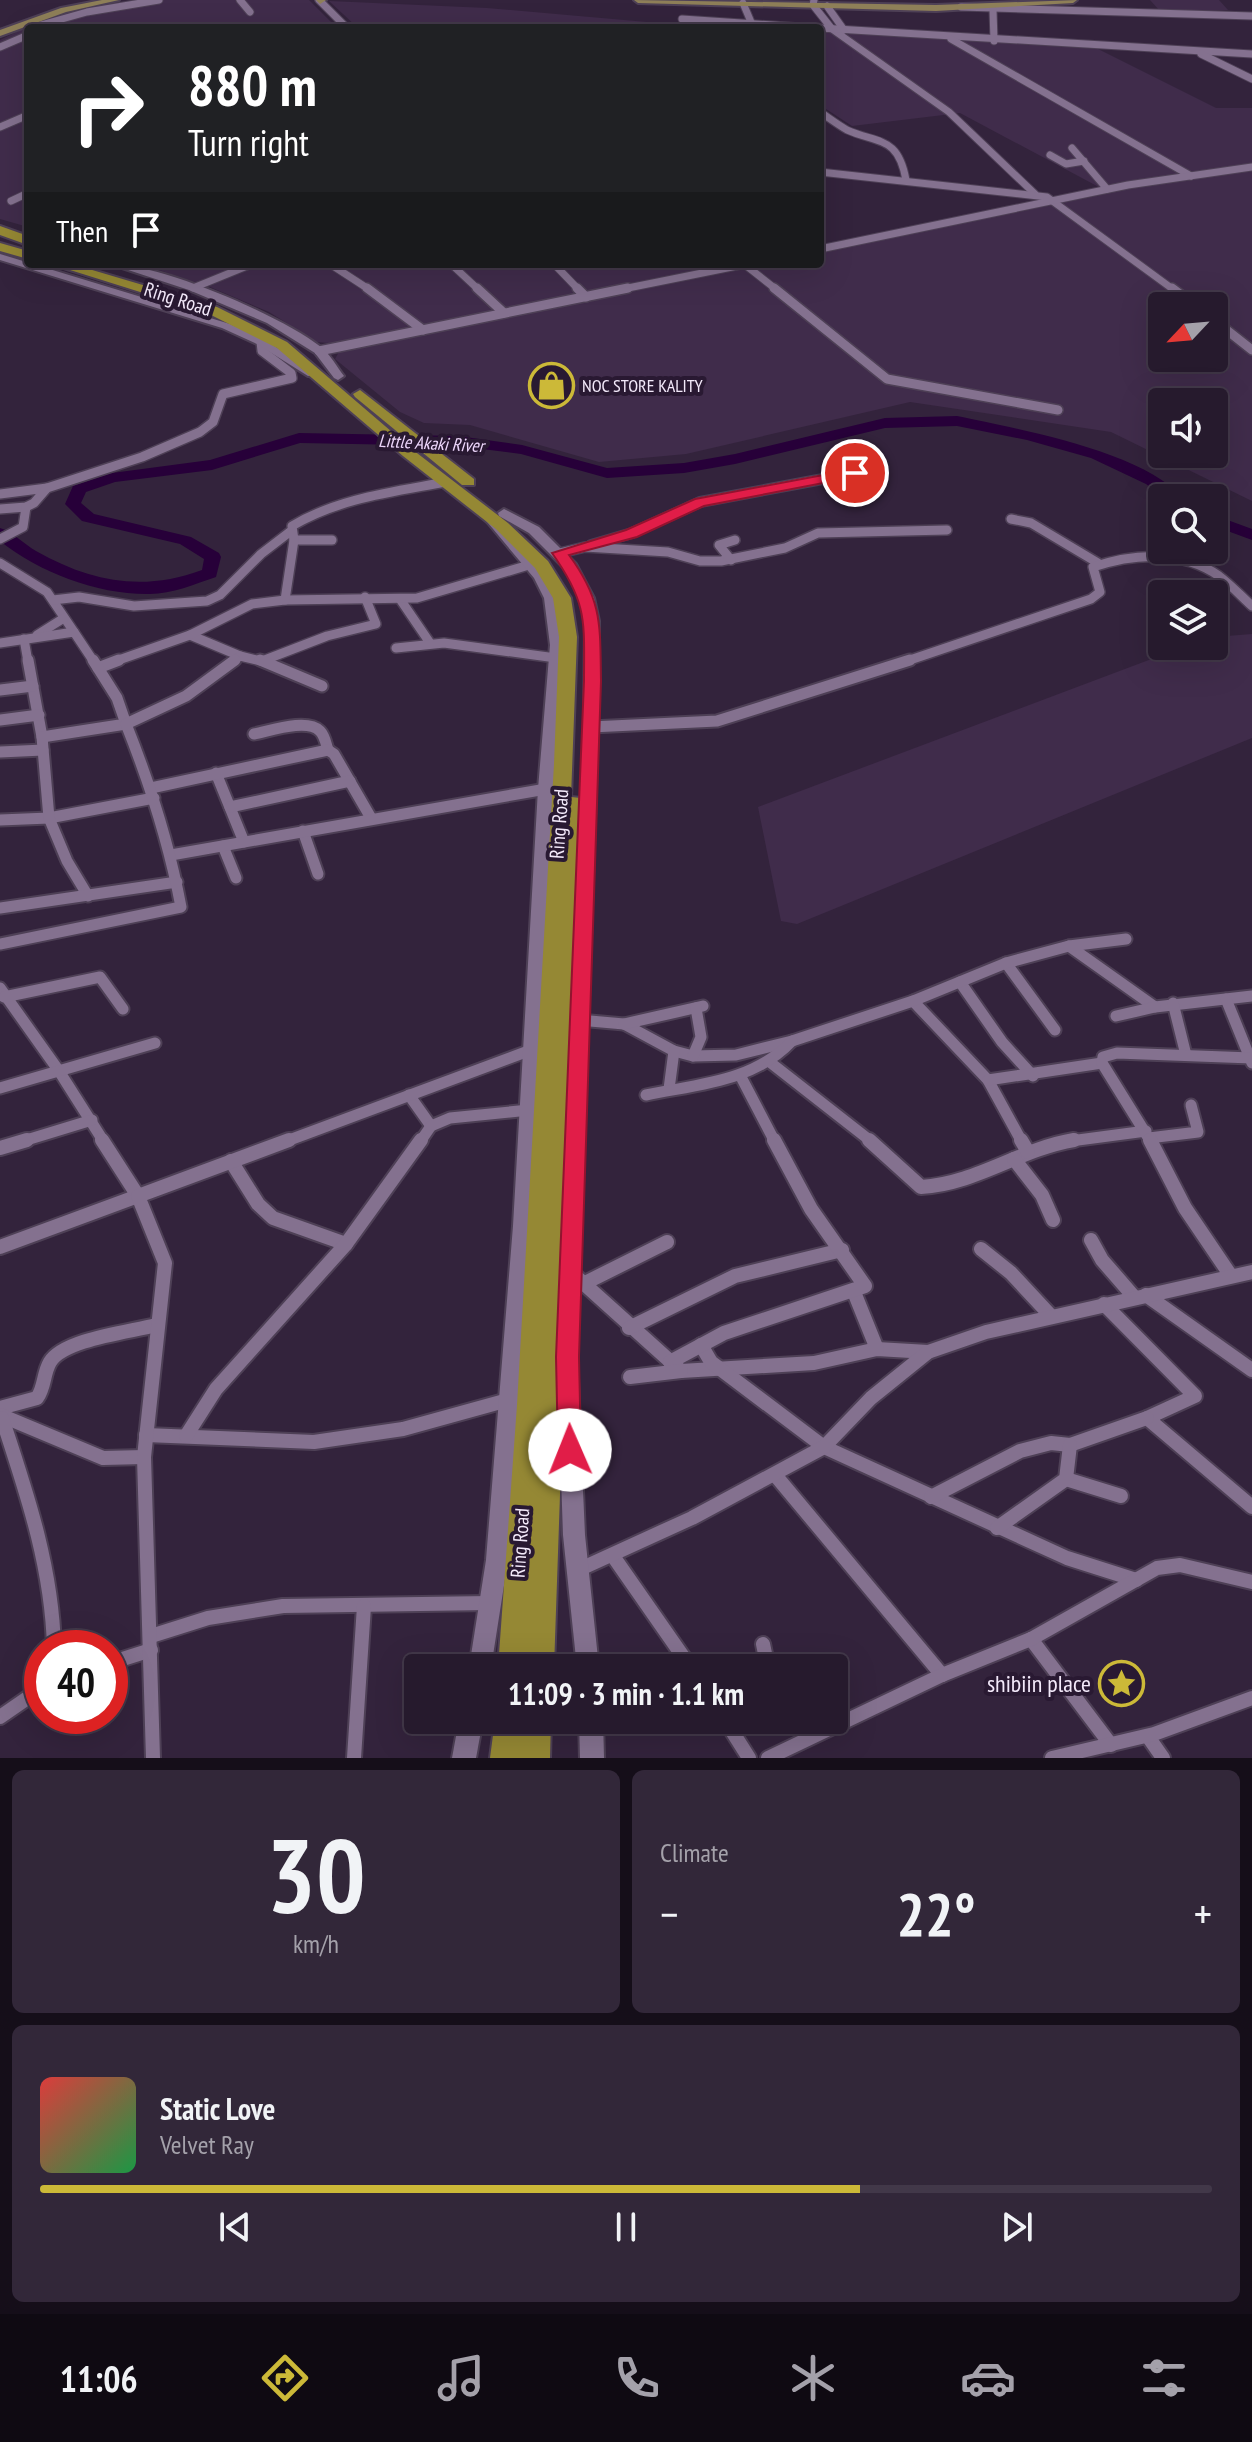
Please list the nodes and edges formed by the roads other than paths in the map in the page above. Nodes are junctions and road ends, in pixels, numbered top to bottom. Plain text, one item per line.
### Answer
1 (115, 0) edge
2 (159, 0) edge
3 (240, 0) edge
4 (320, 0) edge
5 (638, 0) edge
6 (845, 0) edge
7 (1073, 0) edge
8 (954, 2) edge
9 (743, 3) junction
10 (813, 3) edge
11 (83, 6) edge
12 (827, 6) junction
13 (993, 10) junction
14 (250, 12) dead end
15 (1252, 16) edge
16 (751, 22) junction
17 (0, 24) edge
18 (26, 24) edge
19 (43, 24) edge
20 (343, 24) edge
21 (689, 24) edge
22 (774, 24) edge
23 (24, 25) edge
24 (824, 28) edge
25 (10, 29) junction
26 (832, 29) junction
27 (844, 30) junction
28 (24, 31) edge
29 (0, 33) edge
30 (24, 33) edge
31 (947, 37) junction
32 (994, 41) junction
33 (0, 47) edge
34 (1197, 52) junction
35 (1252, 54) edge
36 (1252, 79) edge
37 (824, 115) edge
38 (24, 117) edge
39 (0, 127) edge
40 (1072, 148) dead end
41 (1050, 155) dead end
42 (1084, 161) junction
43 (1252, 167) edge
44 (824, 172) edge
45 (1191, 176) junction
46 (906, 180) junction
47 (1107, 189) junction
48 (1035, 194) junction
49 (24, 195) edge
50 (11, 201) dead end
51 (1054, 202) junction
52 (0, 230) edge
53 (24, 238) edge
54 (0, 239) edge
55 (0, 247) edge
56 (24, 247) edge
57 (824, 248) edge
58 (24, 254) edge
59 (0, 257) edge
60 (24, 264) edge
61 (37, 268) edge
62 (72, 268) edge
63 (98, 268) edge
64 (109, 268) edge
65 (128, 268) edge
66 (242, 268) edge
67 (336, 268) edge
68 (455, 268) edge
69 (558, 268) edge
70 (726, 268) edge
71 (750, 268) edge
72 (137, 279) junction
73 (193, 288) junction
74 (1177, 292) edge
75 (586, 297) junction
76 (504, 313) junction
77 (423, 330) junction
78 (1228, 331) edge
79 (261, 342) junction
80 (1252, 350) edge
81 (319, 351) junction
82 (332, 378) junction
83 (1058, 410) dead end
84 (855, 473) dead end
85 (446, 482) junction
86 (47, 488) junction
87 (0, 494) edge
88 (26, 507) junction
89 (0, 509) edge
90 (496, 515) junction
91 (1011, 519) dead end
92 (947, 530) dead end
93 (293, 535) junction
94 (0, 539) edge
95 (332, 540) dead end
96 (735, 540) dead end
97 (585, 547) junction
98 (560, 553) junction
99 (731, 560) junction
100 (0, 563) edge
101 (1098, 563) junction
102 (529, 565) junction
103 (365, 597) junction
104 (400, 599) junction
105 (53, 600) junction
106 (285, 600) junction
107 (1252, 606) edge
108 (64, 618) junction
109 (74, 632) junction
110 (190, 635) junction
111 (29, 638) junction
112 (0, 643) edge
113 (430, 643) junction
114 (396, 648) dead end
115 (240, 656) junction
116 (556, 658) junction
117 (262, 661) junction
118 (98, 668) junction
119 (33, 686) junction
120 (322, 686) dead end
121 (0, 690) edge
122 (39, 715) junction
123 (0, 720) edge
124 (126, 724) junction
125 (591, 727) junction
126 (254, 734) dead end
127 (42, 737) junction
128 (43, 750) junction
129 (328, 750) junction
130 (0, 752) edge
131 (216, 773) junction
132 (350, 781) junction
133 (546, 789) junction
134 (152, 793) junction
135 (230, 807) junction
136 (49, 818) junction
137 (371, 818) junction
138 (0, 820) edge
139 (303, 831) junction
140 (244, 842) junction
141 (223, 846) junction
142 (171, 855) junction
143 (318, 874) dead end
144 (236, 878) dead end
145 (177, 882) junction
146 (88, 896) junction
147 (0, 908) edge
148 (1126, 939) dead end
149 (0, 944) edge
150 (1069, 946) junction
151 (1006, 963) junction
152 (960, 982) junction
153 (3, 994) edge
154 (1252, 996) edge
155 (1226, 999) junction
156 (913, 1001) junction
157 (1173, 1003) junction
158 (1155, 1007) junction
159 (123, 1009) dead end
160 (1116, 1016) dead end
161 (579, 1020) junction
162 (624, 1024) junction
163 (1055, 1030) dead end
164 (792, 1041) junction
165 (155, 1043) dead end
166 (531, 1050) junction
167 (674, 1051) junction
168 (1186, 1055) junction
169 (693, 1056) junction
170 (1251, 1060) edge
171 (771, 1063) junction
172 (1102, 1063) junction
173 (59, 1071) junction
174 (740, 1075) junction
175 (1033, 1076) junction
176 (988, 1080) junction
177 (0, 1088) edge
178 (669, 1089) junction
179 (409, 1095) junction
180 (646, 1095) dead end
181 (1191, 1105) dead end
182 (529, 1110) junction
183 (92, 1120) junction
184 (431, 1126) junction
185 (1147, 1135) junction
186 (0, 1148) edge
187 (1028, 1152) junction
188 (1014, 1159) junction
189 (231, 1161) junction
190 (138, 1196) junction
191 (1053, 1220) dead end
192 (1091, 1240) dead end
193 (667, 1242) dead end
194 (346, 1244) junction
195 (0, 1247) edge
196 (981, 1249) dead end
197 (842, 1250) junction
198 (1252, 1272) edge
199 (1231, 1276) junction
200 (577, 1278) junction
201 (854, 1292) junction
202 (1141, 1296) junction
203 (1104, 1304) junction
204 (1051, 1316) junction
205 (156, 1325) junction
206 (629, 1328) junction
207 (701, 1345) junction
208 (877, 1349) junction
209 (928, 1352) junction
210 (675, 1366) junction
211 (721, 1369) junction
212 (1252, 1370) edge
213 (630, 1377) dead end
214 (508, 1400) junction
215 (1, 1413) edge
216 (1147, 1418) junction
217 (146, 1435) junction
218 (186, 1436) junction
219 (1070, 1445) junction
220 (824, 1447) junction
221 (144, 1457) junction
222 (776, 1476) junction
223 (1066, 1479) junction
224 (1121, 1496) dead end
225 (931, 1497) junction
226 (1252, 1507) edge
227 (997, 1528) junction
228 (613, 1556) junction
229 (578, 1570) junction
230 (1250, 1579) edge
231 (1136, 1580) junction
232 (490, 1603) junction
233 (364, 1606) junction
234 (55, 1630) edge
235 (1031, 1639) junction
236 (151, 1643) junction
237 (763, 1644) dead end
238 (128, 1654) edge
239 (482, 1654) edge
240 (513, 1654) edge
241 (540, 1654) edge
242 (587, 1654) edge
243 (681, 1654) edge
244 (765, 1654) edge
245 (942, 1675) junction
246 (1252, 1698) edge
247 (24, 1700) edge
248 (0, 1717) edge
249 (468, 1734) edge
250 (508, 1734) edge
251 (536, 1734) edge
252 (591, 1734) edge
253 (734, 1734) edge
254 (1149, 1738) junction
255 (1111, 1745) junction
256 (153, 1758) edge
257 (354, 1758) edge
258 (464, 1758) edge
259 (505, 1758) edge
260 (535, 1758) edge
261 (592, 1758) edge
262 (749, 1758) edge
263 (768, 1758) edge
264 (1052, 1758) edge
265 (1163, 1758) edge

1 - 11 main road
2 - 11 street
3 - 14 street
4 - 20 street
5 - 9 main road
6 - 8 main road
7 - 8 main road
8 - 12 main road
8 - 13 street
9 - 10 main road
9 - 16 street
10 - 12 main road
10 - 26 street
11 - 17 main road
11 - 18 main road
11 - 19 street
12 - 27 street
13 - 15 street
13 - 32 street
16 - 21 street
16 - 22 street
23 - 25 main road
24 - 26 street
25 - 28 street
25 - 29 main road
26 - 27 street
26 - 48 street
27 - 31 street
30 - 33 street
31 - 32 street
31 - 45 street
32 - 34 street
34 - 35 street
34 - 36 street
37 - 46 street
38 - 39 street
40 - 42 street
41 - 42 street
42 - 47 street
43 - 45 street
44 - 46 street
45 - 47 street
46 - 48 street
47 - 51 street
48 - 51 street
49 - 50 street
51 - 57 street
51 - 74 street
52 - 53 highway
54 - 56 highway
55 - 58 highway
59 - 60 street
61 - 79 street
62 - 82 highway, Ring Road
63 - 72 highway, Ring Road
64 - 72 highway
65 - 73 street
66 - 73 street
67 - 77 street
68 - 76 street
69 - 75 street
70 - 75 street
71 - 83 street
72 - 82 highway, Ring Road
73 - 81 street
75 - 76 street
76 - 77 street
77 - 81 street
78 - 80 street
79 - 82 street
79 - 86 street
81 - 82 street
82 - 85 highway, Ring Road
82 - 90 highway, Ring Road
84 - 97 street
85 - 90 highway, Ring Road
85 - 93 street
86 - 87 street
86 - 88 street
88 - 89 street
88 - 94 street
90 - 98 street
90 - 102 street
90 - 240 highway, Ring Road
90 - 241 highway, Ring Road
91 - 101 street
92 - 99 street
93 - 95 street
93 - 105 street
93 - 106 street
96 - 99 street
97 - 98 street
97 - 99 street
98 - 125 street
100 - 105 street
101 - 107 street
101 - 125 street
102 - 104 street
102 - 116 street
103 - 104 street
103 - 106 street
103 - 117 street
104 - 113 street
105 - 108 street
106 - 110 street
108 - 109 street
108 - 111 street
109 - 111 street
109 - 118 street
110 - 115 street
110 - 118 street
111 - 112 street
111 - 119 street
113 - 114 street
113 - 116 street
115 - 117 street
115 - 124 street
116 - 133 street
117 - 120 street
118 - 124 street
119 - 121 street
119 - 122 street
122 - 123 street
122 - 127 street
124 - 127 street
124 - 134 street
125 - 161 street
126 - 129 street
127 - 128 street
128 - 130 street
128 - 136 street
129 - 131 street
129 - 132 street
131 - 134 street
131 - 135 street
132 - 135 street
132 - 137 street
133 - 137 street
133 - 166 street
134 - 136 street
134 - 142 street
135 - 140 street
136 - 138 street
136 - 146 street
137 - 139 street
139 - 140 street
139 - 143 street
140 - 141 street
141 - 142 street
141 - 144 street
142 - 145 street
145 - 146 street
145 - 149 street
146 - 147 street
148 - 150 street
150 - 151 street
150 - 158 street
151 - 152 street
151 - 163 street
152 - 156 street
152 - 175 street
153 - 159 street
153 - 173 street
154 - 155 street
155 - 157 street
155 - 170 street
156 - 164 street
156 - 176 street
157 - 158 street
157 - 168 street
158 - 160 street
161 - 162 street
161 - 200 street
162 - 167 street
162 - 169 street
164 - 169 street
164 - 171 street
165 - 173 street
166 - 179 street
166 - 182 street
167 - 169 street
167 - 178 street
168 - 170 street
168 - 172 street
171 - 174 street
171 - 188 street
172 - 175 street
172 - 185 street
173 - 177 street
173 - 183 street
174 - 178 street
174 - 197 street
175 - 176 street
176 - 187 street
178 - 180 street
179 - 184 street
179 - 189 street
181 - 185 street
182 - 184 street
182 - 214 street
183 - 186 street
183 - 190 street
184 - 194 street
185 - 187 street
185 - 199 street
187 - 188 street
188 - 191 street
189 - 190 street
189 - 194 street
190 - 195 street
190 - 205 street
192 - 202 street
193 - 200 street
194 - 218 street
196 - 204 street
197 - 201 street
197 - 206 street
198 - 199 street
199 - 202 street
200 - 206 street
200 - 229 street
201 - 207 street
201 - 208 street
202 - 203 street
202 - 212 street
203 - 204 street
203 - 216 street
204 - 209 street
205 - 215 street
205 - 217 street
206 - 210 street
207 - 210 street
207 - 211 street
208 - 209 street
208 - 211 street
209 - 220 street
210 - 211 street
210 - 213 street
211 - 220 street
214 - 218 street
214 - 232 street
215 - 221 street
215 - 234 street
216 - 219 street
216 - 226 street
217 - 218 street
217 - 221 street
219 - 223 street
219 - 225 street
220 - 222 street
220 - 225 street
221 - 236 street
222 - 228 street
222 - 245 street
223 - 224 street
223 - 227 street
225 - 227 street
227 - 231 street
228 - 229 street
228 - 243 street
229 - 242 street
230 - 231 street
231 - 235 street
232 - 233 street
232 - 239 street
233 - 236 street
233 - 257 street
235 - 245 street
235 - 255 street
236 - 238 street
236 - 256 street
237 - 244 street
245 - 263 street
246 - 254 street
247 - 248 street
249 - 258 street
250 - 259 highway
251 - 260 highway
252 - 261 street
253 - 262 street
254 - 255 street
254 - 265 street
255 - 264 street

